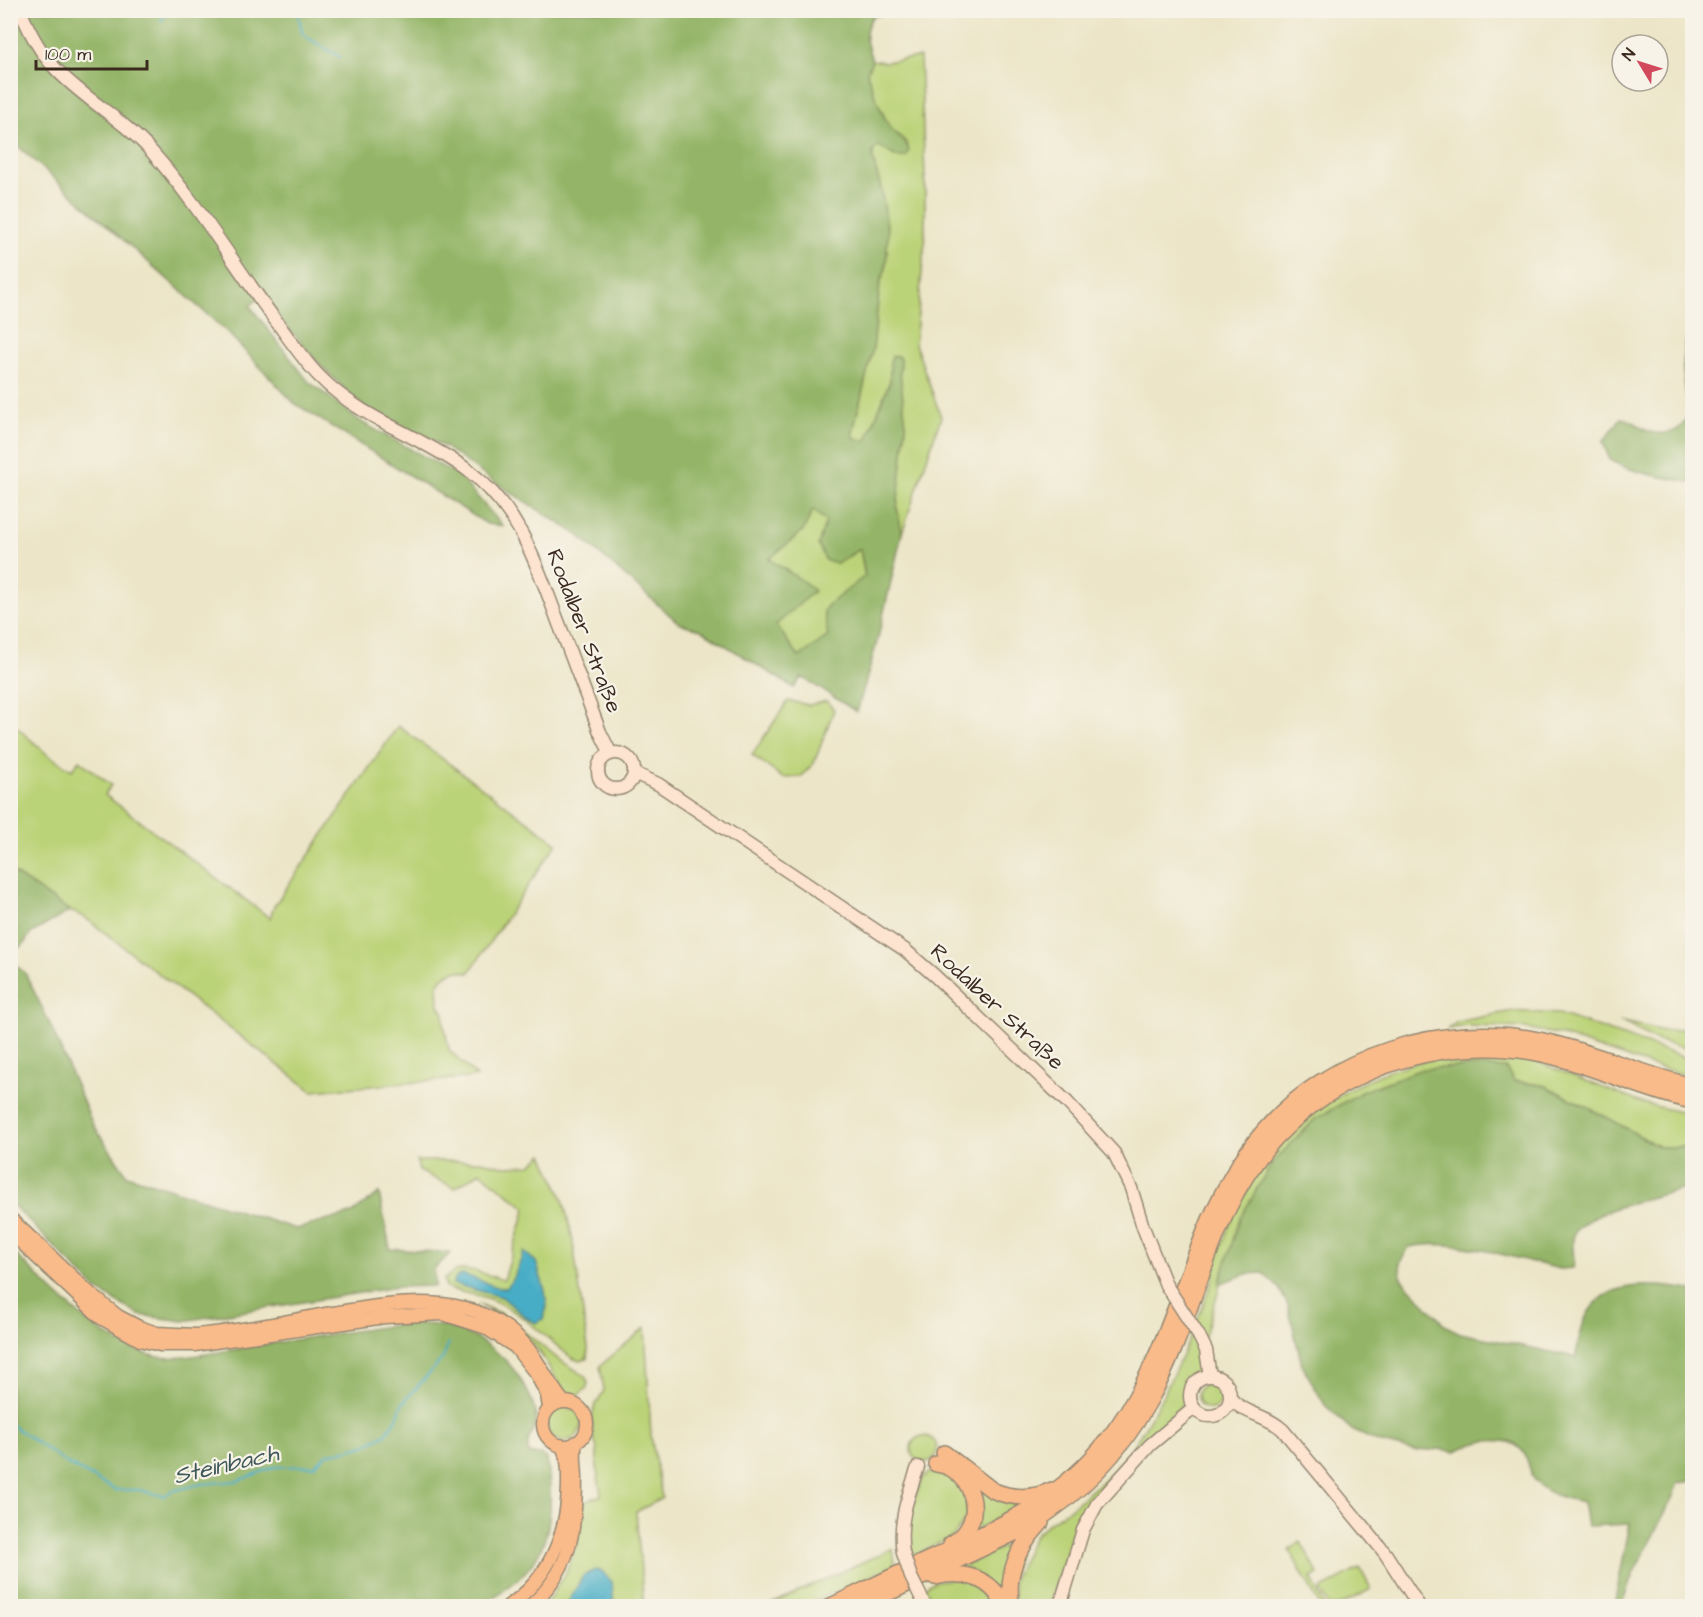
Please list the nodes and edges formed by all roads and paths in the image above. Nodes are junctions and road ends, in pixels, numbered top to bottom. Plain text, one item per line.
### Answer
1 (20, 10) edge
2 (611, 754) junction
3 (634, 773) junction
4 (1692, 1086) edge
5 (1692, 1101) edge
6 (10, 1218) edge
7 (10, 1232) edge
8 (1210, 1376) junction
9 (1230, 1398) junction
10 (564, 1402) junction
11 (549, 1408) junction
12 (1194, 1408) junction
13 (1224, 1410) junction
14 (576, 1442) junction
15 (1293, 1443) junction
16 (561, 1445) junction
17 (918, 1467) dead end
18 (1063, 1486) junction
19 (1053, 1510) junction
20 (934, 1557) junction
21 (897, 1589) junction
22 (925, 1603) edge
23 (508, 1606) edge
24 (530, 1606) edge
25 (831, 1606) edge
26 (861, 1606) edge
27 (1004, 1606) edge
28 (1012, 1606) edge
29 (1060, 1606) edge
30 (1419, 1606) edge

1 - 2 main road, Rodalber Straße
2 - 3 main road, Rodalber Straße
2 - 3 main road
3 - 8 main road, Rodalber Straße, bridge
4 - 18 highway
5 - 19 highway
6 - 10 main road
7 - 11 main road
8 - 9 main road
8 - 12 main road
9 - 13 main road
9 - 15 main road
10 - 11 main road
10 - 14 main road
11 - 16 main road
12 - 13 main road
12 - 29 main road
13 - 15 main road
14 - 16 main road
14 - 24 main road
15 - 30 main road
16 - 23 main road
17 - 22 main road, bridge
18 - 20 highway
18 - 20 highway
19 - 21 highway
19 - 28 highway
20 - 25 highway
21 - 26 highway
21 - 27 highway

